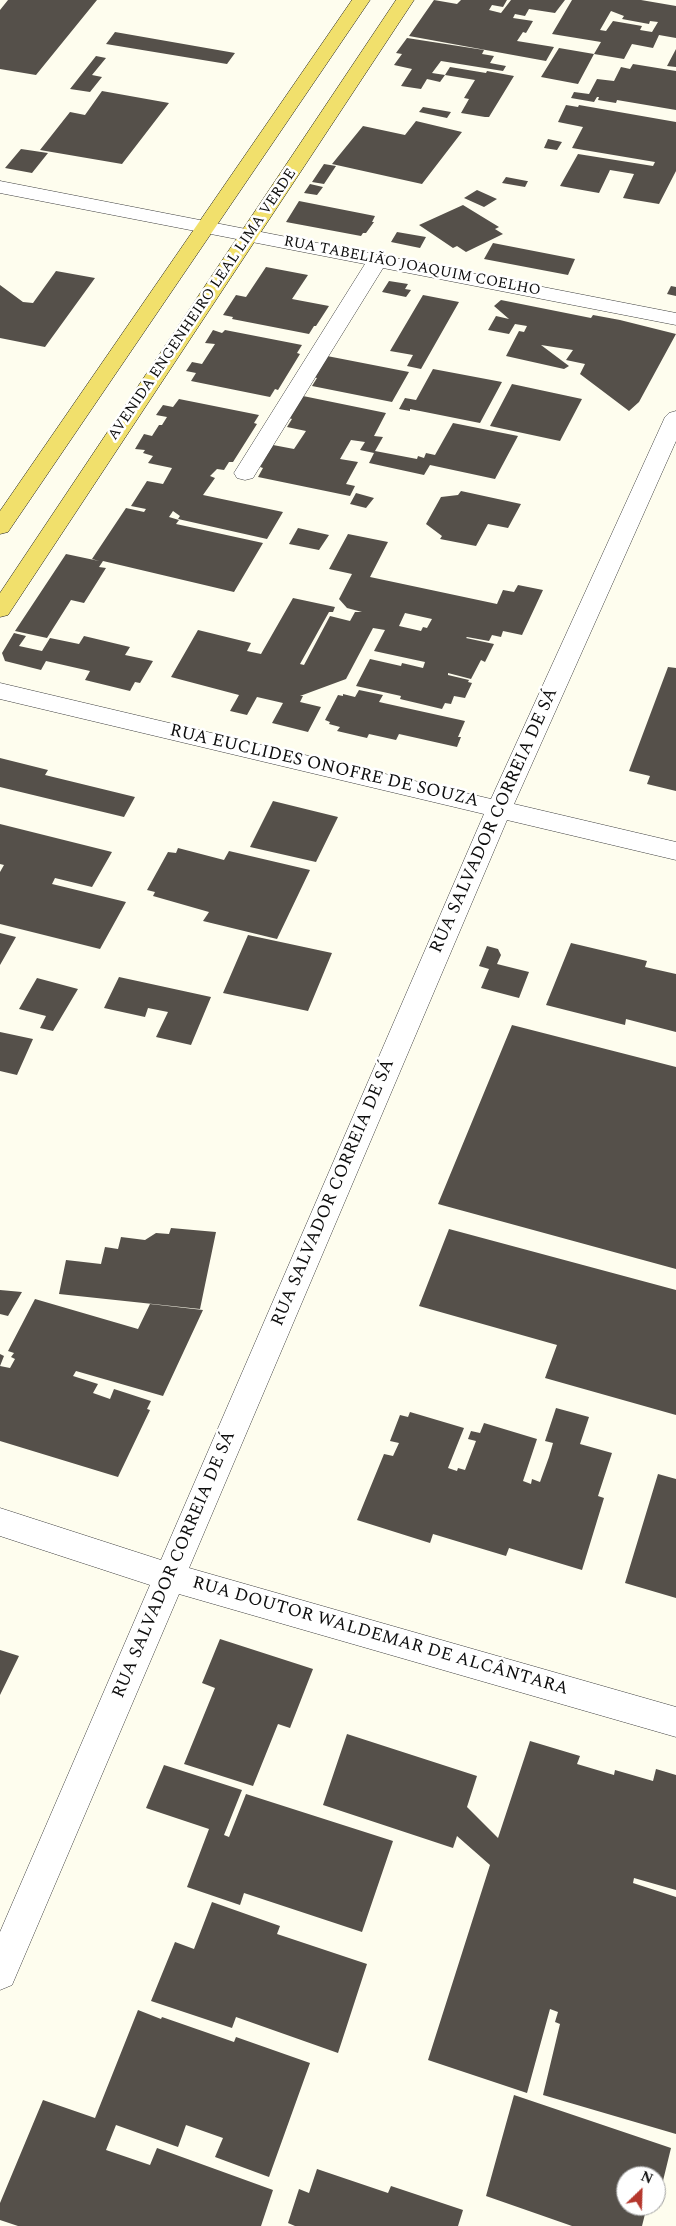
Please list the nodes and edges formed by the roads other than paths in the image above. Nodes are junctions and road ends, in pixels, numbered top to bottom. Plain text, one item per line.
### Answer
1 (361, 0) edge
2 (405, 0) edge
3 (0, 187) edge
4 (203, 228) junction
5 (249, 235) junction
6 (377, 261) junction
7 (676, 319) edge
8 (676, 417) edge
9 (245, 473) dead end
10 (0, 527) edge
11 (0, 610) edge
12 (0, 691) edge
13 (499, 809) junction
14 (676, 851) edge
15 (0, 1522) edge
16 (170, 1577) junction
17 (676, 1722) edge
18 (0, 1972) edge

1 - 4 main road
2 - 5 main road, AVENIDA ENGENHEIRO LEAL LIMA VERDE
3 - 4 street, RUA TABELIÃO JOAQUIM COELHO
4 - 5 street, RUA TABELIÃO JOAQUIM COELHO
4 - 10 main road
5 - 6 street, RUA TABELIÃO JOAQUIM COELHO
5 - 11 main road, AVENIDA ENGENHEIRO LEAL LIMA VERDE
6 - 7 street, RUA TABELIÃO JOAQUIM COELHO
6 - 9 street
8 - 13 street, RUA SALVADOR CORREIA DE SÁ
12 - 13 street, RUA EUCLIDES ONOFRE DE SOUZA
13 - 14 street, RUA EUCLIDES ONOFRE DE SOUZA
13 - 16 street, RUA SALVADOR CORREIA DE SÁ
15 - 16 street, RUA DOUTOR WALDEMAR DE ALCÂNTARA
16 - 17 street, RUA DOUTOR WALDEMAR DE ALCÂNTARA
16 - 18 street, RUA SALVADOR CORREIA DE SÁ

